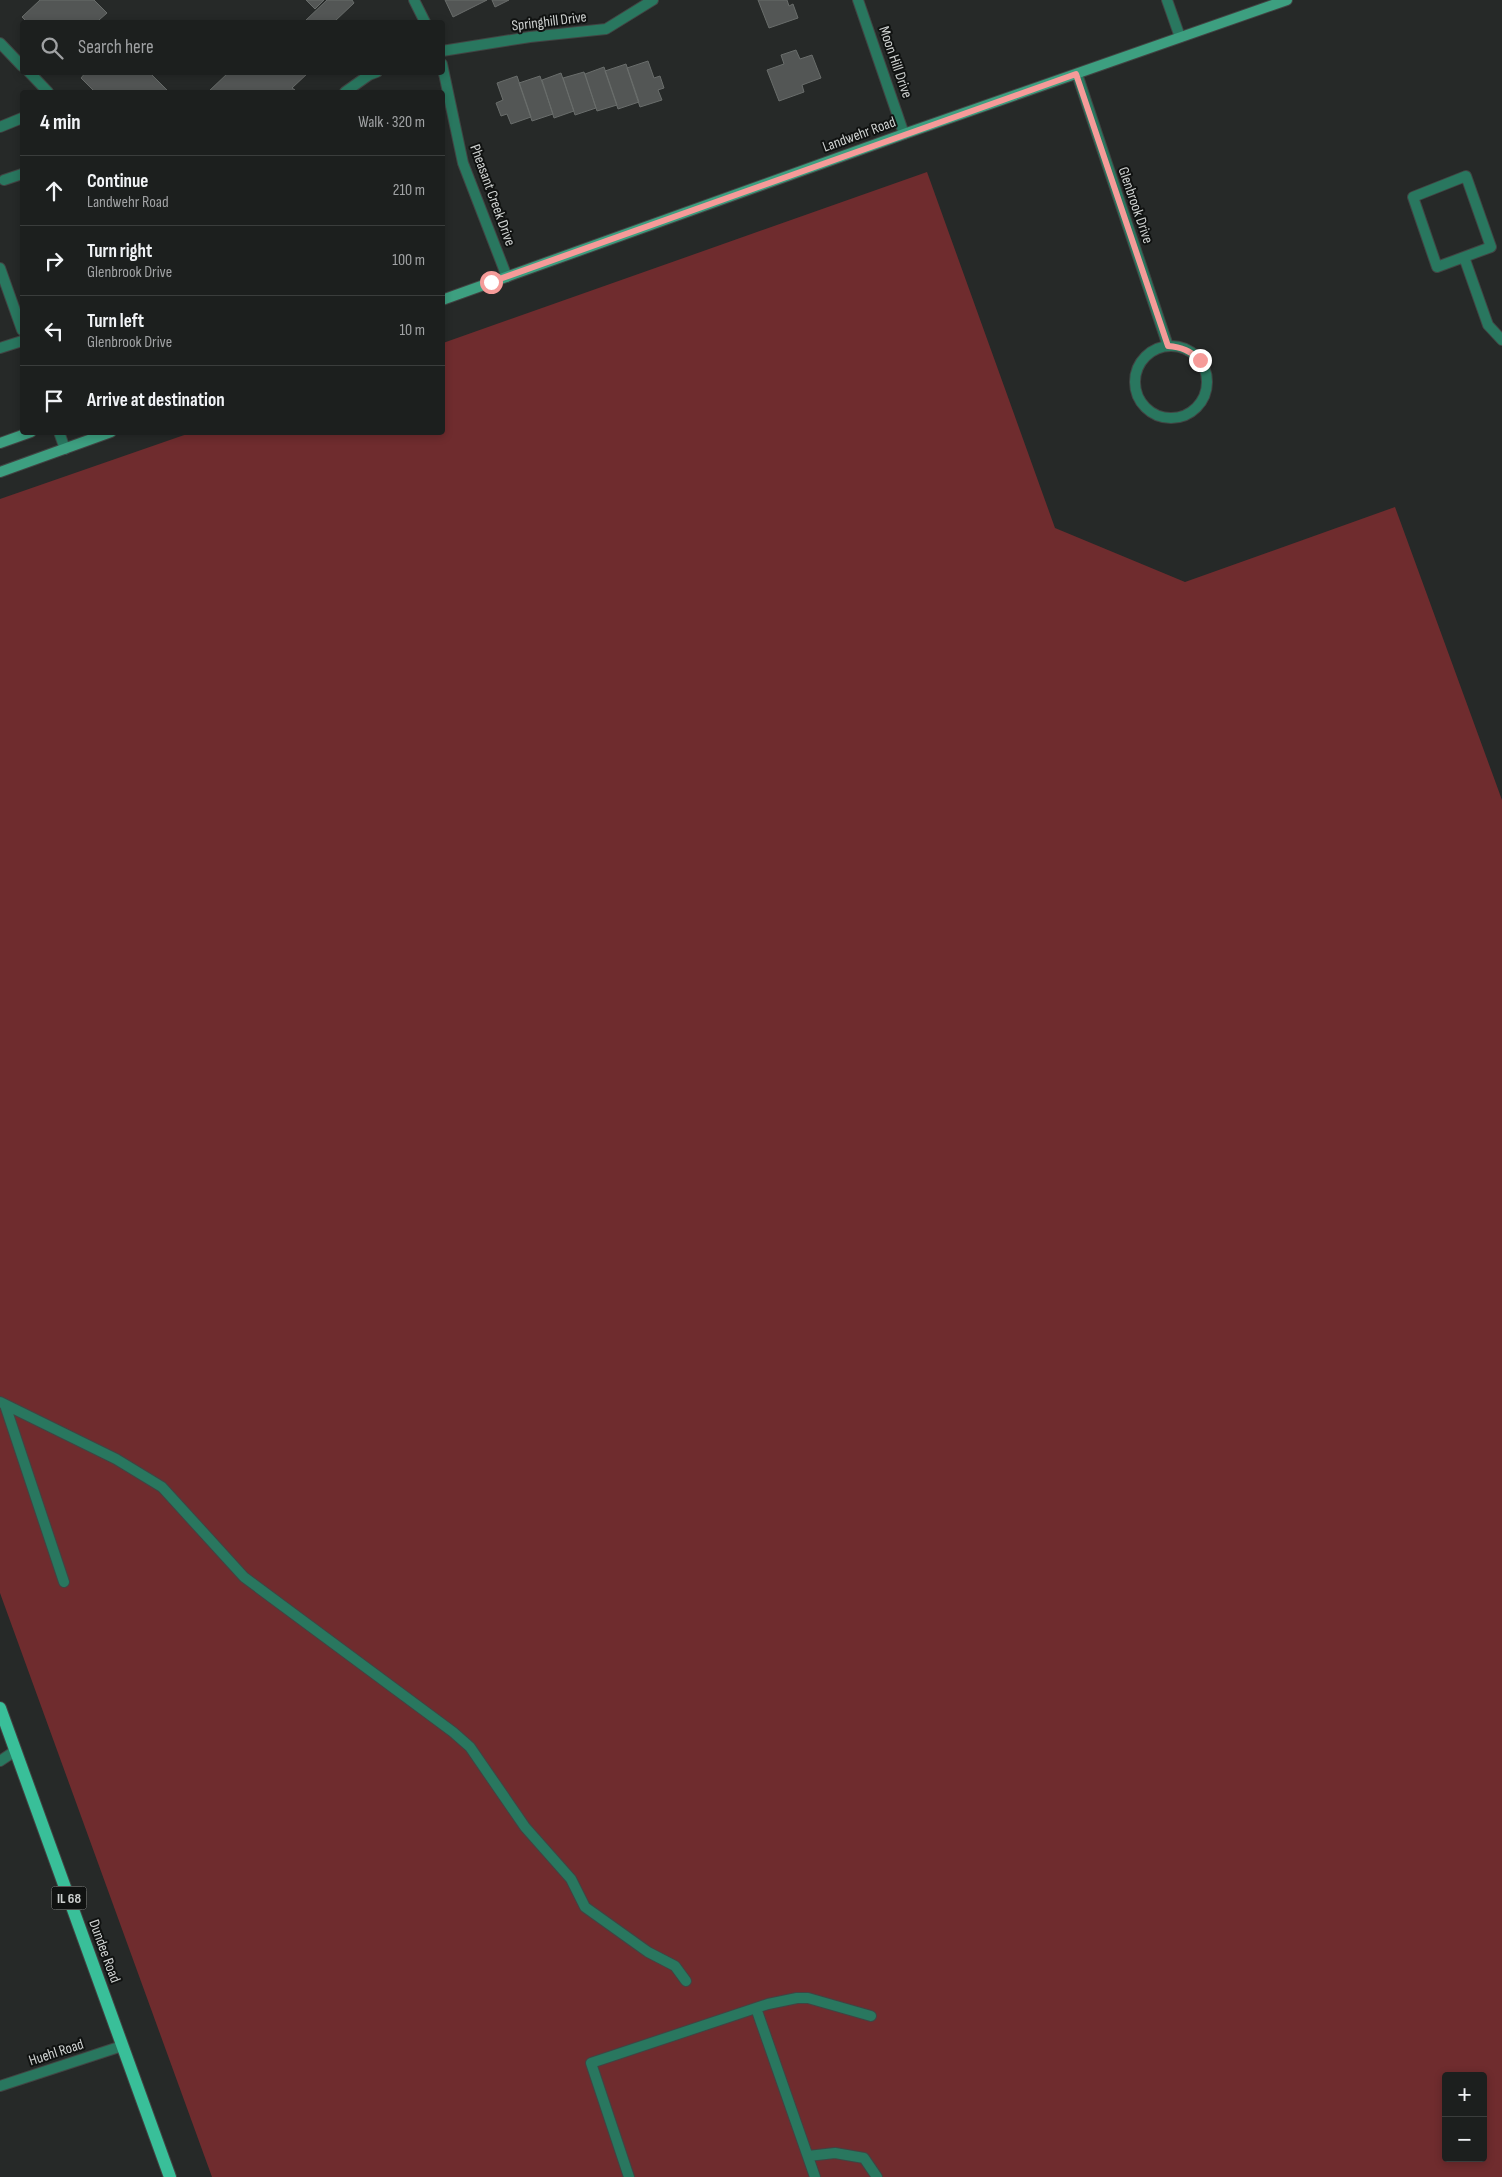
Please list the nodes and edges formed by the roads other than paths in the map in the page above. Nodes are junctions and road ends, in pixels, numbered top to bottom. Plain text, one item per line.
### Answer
1 (414, 0) edge
2 (653, 0) edge
3 (858, 0) edge
4 (1167, 0) edge
5 (1287, 0) edge
6 (425, 20) edge
7 (1180, 38) junction
8 (0, 44) edge
9 (445, 51) edge
10 (20, 64) edge
11 (1076, 74) junction
12 (32, 75) edge
13 (369, 75) edge
14 (444, 75) edge
15 (46, 90) edge
16 (348, 90) edge
17 (20, 119) edge
18 (0, 127) edge
19 (904, 134) junction
20 (20, 175) edge
21 (4, 180) dead end
22 (1464, 257) junction
23 (0, 268) edge
24 (507, 277) junction
25 (445, 299) edge
26 (20, 324) edge
27 (1502, 340) edge
28 (20, 342) edge
29 (1168, 346) junction
30 (0, 348) edge
31 (23, 435) edge
32 (60, 435) edge
33 (103, 435) edge
34 (0, 443) edge
35 (65, 449) junction
36 (0, 472) edge
37 (3, 1403) edge
38 (64, 1582) dead end
39 (0, 1708) edge
40 (15, 1751) junction
41 (0, 1761) edge
42 (686, 1981) dead end
43 (756, 2008) junction
44 (871, 2016) dead end
45 (122, 2046) junction
46 (0, 2086) edge
47 (808, 2156) junction
48 (170, 2177) edge
49 (630, 2177) edge
50 (815, 2177) edge
51 (877, 2177) edge

1 - 6 street
2 - 9 street, Springhill Drive
3 - 19 street, Moon Hill Drive
4 - 7 street
5 - 7 main road, Landwehr Road
7 - 11 main road, Landwehr Road
8 - 10 street
11 - 19 main road, Landwehr Road
11 - 29 street, Glenbrook Drive
12 - 15 street
13 - 16 street
14 - 24 street, Pheasant Creek Drive
17 - 18 street
19 - 24 main road, Landwehr Road
20 - 21 street
22 - 22 street
22 - 27 street
23 - 26 street
24 - 25 main road, Landwehr Road
28 - 30 street
29 - 29 street
31 - 34 main road
32 - 35 street
33 - 35 main road
35 - 36 main road
37 - 38 street
37 - 42 street
39 - 40 main road, Dundee Road / IL 68
40 - 41 street
40 - 45 main road, Dundee Road / IL 68
43 - 44 street
43 - 47 street
43 - 49 street
45 - 46 street, Huehl Road
45 - 48 main road, Dundee Road / IL 68
47 - 50 street
47 - 51 street

